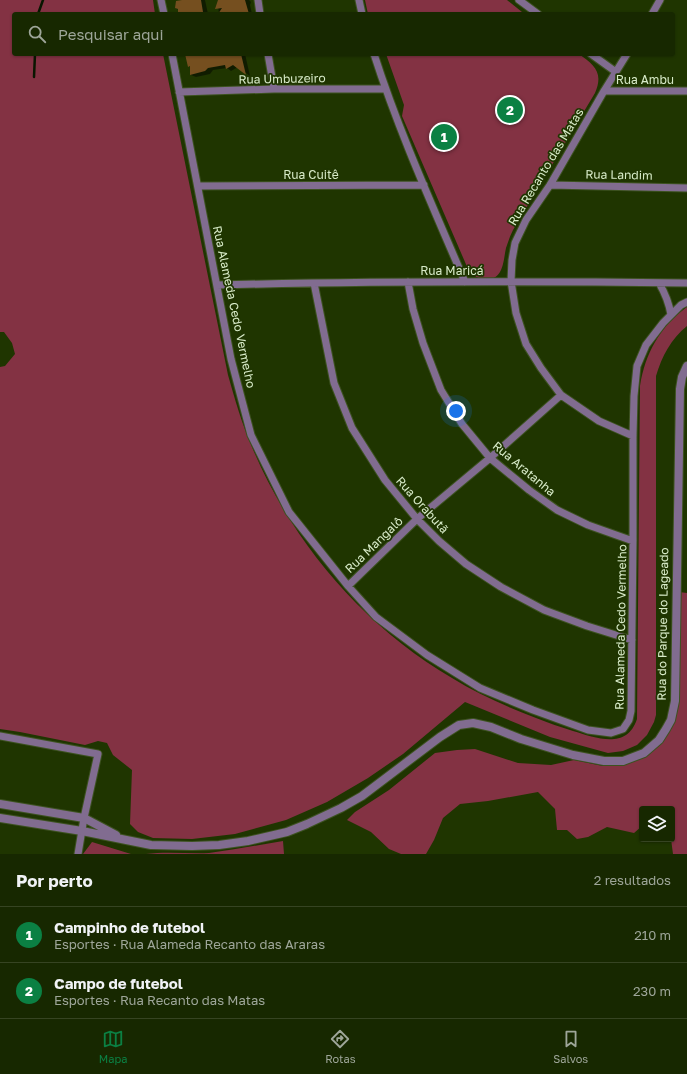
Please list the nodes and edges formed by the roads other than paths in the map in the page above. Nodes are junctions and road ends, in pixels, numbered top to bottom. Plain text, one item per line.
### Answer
1 (161, 0) edge
2 (258, 0) edge
3 (359, 0) edge
4 (519, 0) edge
5 (660, 0) edge
6 (164, 12) edge
7 (260, 12) edge
8 (362, 12) edge
9 (535, 12) edge
10 (653, 12) edge
11 (172, 56) edge
12 (268, 56) edge
13 (375, 56) edge
14 (594, 56) edge
15 (626, 56) edge
16 (616, 72) junction
17 (385, 89) junction
18 (274, 90) junction
19 (604, 91) junction
20 (179, 92) junction
21 (687, 92) edge
22 (424, 185) junction
23 (550, 185) junction
24 (198, 186) junction
25 (687, 188) edge
26 (511, 281) junction
27 (408, 282) junction
28 (465, 282) junction
29 (314, 283) junction
30 (659, 283) junction
31 (687, 283) edge
32 (217, 285) junction
33 (687, 302) edge
34 (671, 315) junction
35 (687, 366) edge
36 (562, 395) junction
37 (633, 436) junction
38 (490, 458) junction
39 (417, 519) junction
40 (633, 541) junction
41 (348, 586) junction
42 (632, 640) junction
43 (0, 736) edge
44 (0, 804) edge
45 (0, 818) edge
46 (84, 818) junction
47 (82, 831) junction
48 (125, 840) junction
49 (78, 854) edge

1 - 6 street
2 - 7 street
3 - 8 street
4 - 9 street
5 - 10 street
11 - 20 street, Rua Alameda Cedo Vermelho
12 - 18 street
13 - 17 street
14 - 16 street
15 - 16 street, Rua Recanto das Matas
16 - 19 street, Rua Recanto das Matas
17 - 18 street, Rua Umbuzeiro
17 - 22 street
18 - 20 street, Rua Umbuzeiro
19 - 21 street, Rua Ambu
19 - 23 street, Rua Recanto das Matas
20 - 24 street, Rua Alameda Cedo Vermelho
22 - 24 street, Rua Cuitê
22 - 28 street
23 - 25 street, Rua Landim
23 - 26 street, Rua Recanto das Matas
24 - 32 street, Rua Alameda Cedo Vermelho
26 - 28 street, Rua Maricá
26 - 30 street, Rua Maricá
26 - 36 street, Rua Recanto das Matas
27 - 28 street, Rua Maricá
27 - 29 street, Rua Maricá
27 - 38 street, Rua Aratanha
29 - 32 street, Rua Maricá
29 - 39 street, Rua Orabutã
30 - 31 street, Rua Maricá
30 - 34 street
32 - 41 street, Rua Alameda Cedo Vermelho
33 - 34 street, Rua Alameda Cedo Vermelho
34 - 37 street, Rua Alameda Cedo Vermelho
35 - 48 street, Rua do Parque do Lageado
36 - 37 street, Rua Recanto das Matas
36 - 38 street, Rua Mangalô
37 - 40 street, Rua Alameda Cedo Vermelho
38 - 39 street, Rua Mangalô
38 - 40 street, Rua Aratanha
39 - 41 street, Rua Mangalô
39 - 42 street, Rua Orabutã
40 - 42 street, Rua Alameda Cedo Vermelho
41 - 42 street, Rua Alameda Cedo Vermelho
43 - 46 street
44 - 46 street
45 - 47 street
46 - 47 street
46 - 48 street
47 - 48 street
47 - 49 street

